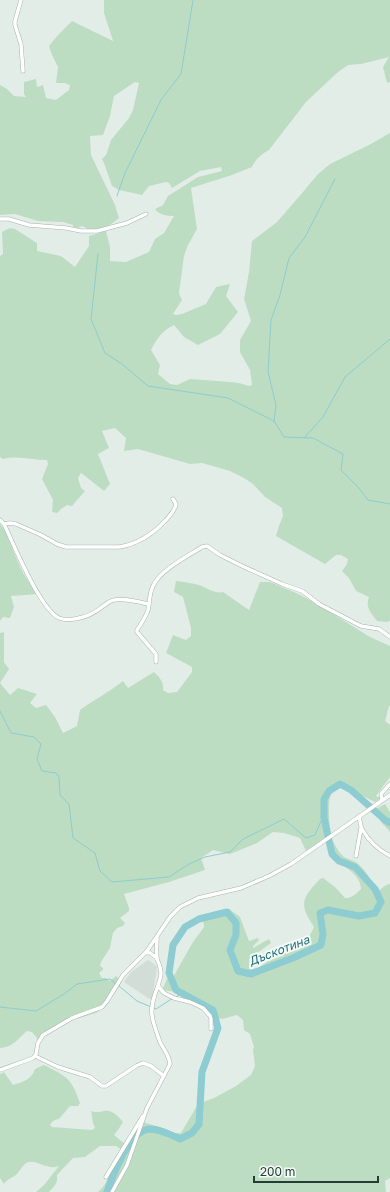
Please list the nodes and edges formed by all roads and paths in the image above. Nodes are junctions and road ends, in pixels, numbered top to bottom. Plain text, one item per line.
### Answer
1 (21, 0) edge
2 (23, 71) dead end
3 (146, 214) dead end
4 (0, 219) edge
5 (173, 499) dead end
6 (0, 520) edge
7 (4, 524) junction
8 (148, 604) junction
9 (390, 637) edge
10 (156, 662) dead end
11 (390, 784) edge
12 (390, 795) edge
13 (382, 800) junction
14 (359, 816) junction
15 (361, 828) junction
16 (356, 856) dead end
17 (390, 856) edge
18 (157, 936) junction
19 (147, 951) junction
20 (157, 958) junction
21 (158, 986) junction
22 (211, 1029) dead end
23 (35, 1056) junction
24 (0, 1070) edge
25 (164, 1076) junction
26 (147, 1108) junction
27 (106, 1177) dead end
28 (112, 1192) edge

1 - 2 street
3 - 4 street
5 - 7 street
6 - 7 street
7 - 8 street
8 - 9 street
8 - 10 street
11 - 13 street
12 - 13 street
13 - 14 street
14 - 15 street
14 - 18 street
15 - 16 street
15 - 17 street
18 - 19 street
18 - 20 street
19 - 20 street
19 - 23 street
20 - 21 street
21 - 22 street
21 - 25 street
23 - 24 street
23 - 25 street
25 - 26 street
26 - 27 street
26 - 28 street

